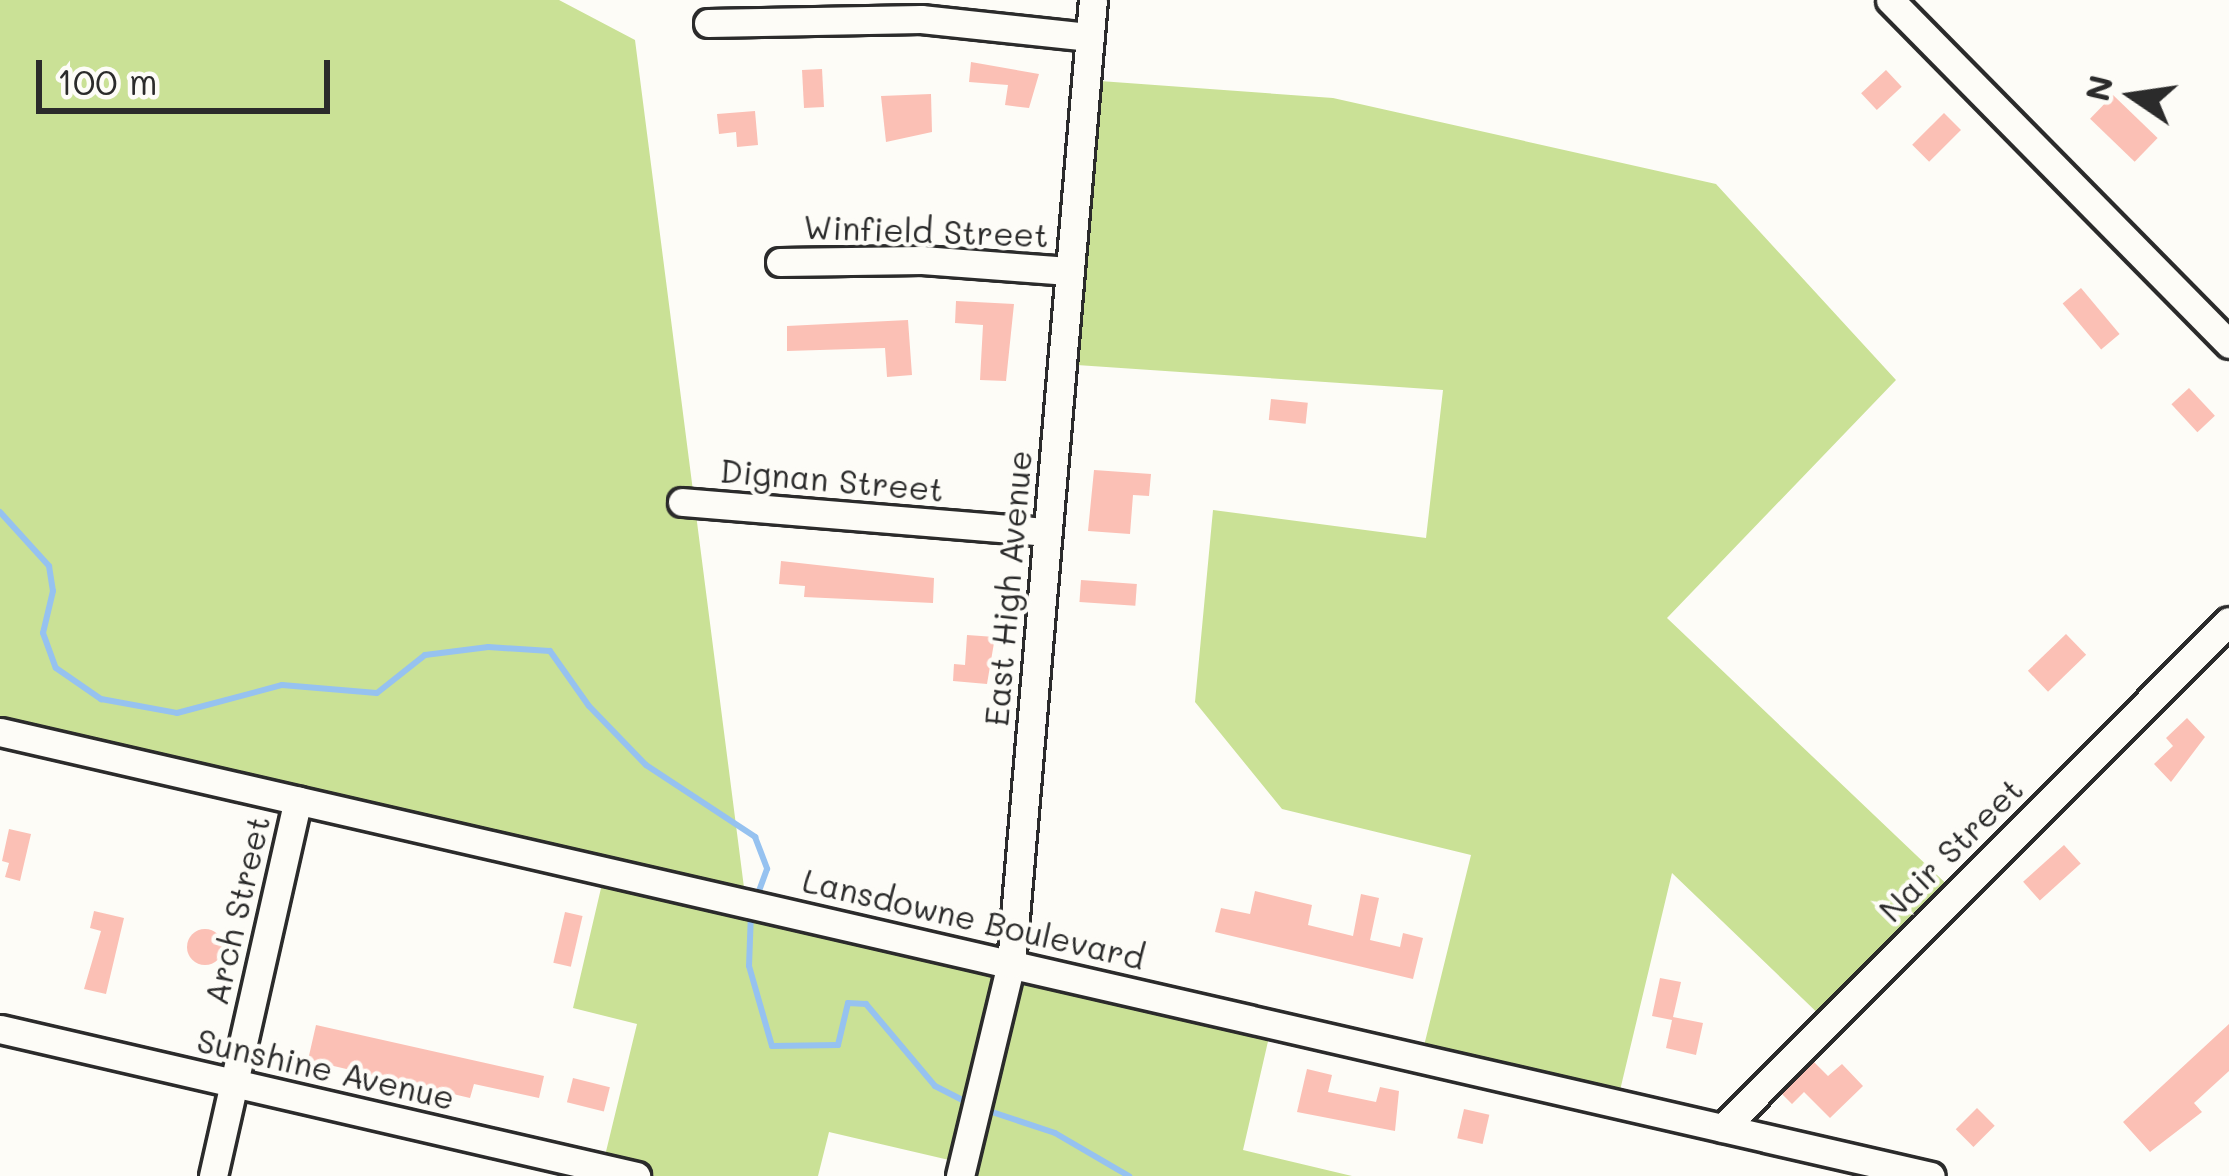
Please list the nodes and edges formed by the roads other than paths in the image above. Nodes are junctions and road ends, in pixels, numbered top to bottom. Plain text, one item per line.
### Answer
1 (1093, 0) edge
2 (1890, 0) edge
3 (709, 23) dead end
4 (1090, 37) junction
5 (780, 262) dead end
6 (1069, 271) junction
7 (2229, 344) edge
8 (682, 502) dead end
9 (1047, 532) junction
10 (2229, 621) edge
11 (0, 732) edge
12 (298, 800) junction
13 (1011, 964) junction
14 (0, 1029) edge
15 (233, 1083) junction
16 (1723, 1128) junction
17 (1926, 1175) edge
18 (213, 1176) edge
19 (636, 1176) edge
20 (960, 1176) edge

1 - 4 street, East High Avenue
2 - 7 street
3 - 4 street
4 - 6 street, East High Avenue
5 - 6 street, Winfield Street
6 - 9 street, East High Avenue
8 - 9 street, Dignan Street
9 - 13 street, East High Avenue
10 - 16 street, Nair Street
11 - 12 street, Lansdowne Boulevard
12 - 13 street, Lansdowne Boulevard
12 - 15 street, Arch Street
13 - 16 street, Lansdowne Boulevard
13 - 20 street, East High Avenue
14 - 15 street, Sunshine Avenue
15 - 18 street, Arch Street
15 - 19 street, Sunshine Avenue
16 - 17 street, Lansdowne Boulevard

